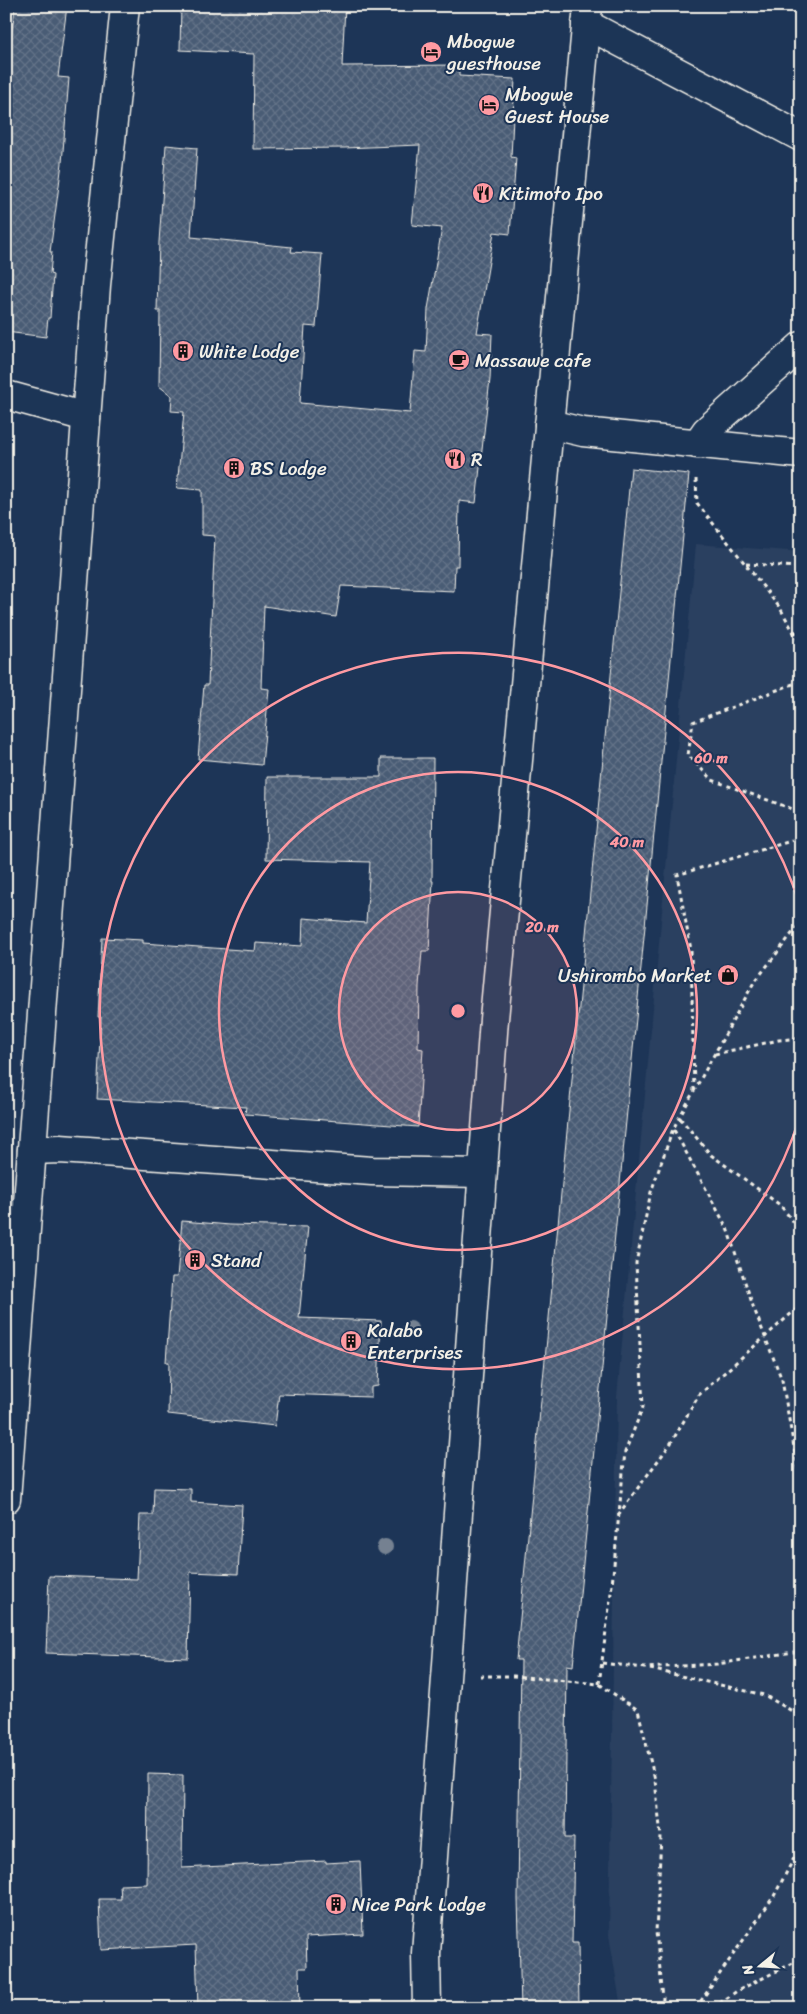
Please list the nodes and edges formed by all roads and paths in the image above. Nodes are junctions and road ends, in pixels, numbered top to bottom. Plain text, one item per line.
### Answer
1 (125, 6) edge
2 (587, 15) edge
3 (801, 137) edge
4 (801, 346) edge
5 (6, 395) edge
6 (86, 417) junction
7 (549, 424) junction
8 (697, 444) junction
9 (801, 454) edge
10 (746, 564) junction
11 (801, 567) edge
12 (792, 629) junction
13 (801, 637) edge
14 (801, 645) edge
15 (801, 681) edge
16 (801, 812) edge
17 (801, 838) edge
18 (801, 922) edge
19 (801, 1038) edge
20 (715, 1054) junction
21 (694, 1092) junction
22 (680, 1118) junction
23 (673, 1129) junction
24 (32, 1150) junction
25 (482, 1173) junction
26 (801, 1231) edge
27 (801, 1306) edge
28 (764, 1336) junction
29 (6, 1499) edge
30 (618, 1515) junction
31 (800, 1651) edge
32 (602, 1662) junction
33 (645, 1668) junction
34 (801, 1674) edge
35 (446, 1675) junction
36 (599, 1684) junction
37 (801, 1716) edge
38 (801, 1845) edge
39 (801, 1959) edge
40 (427, 2008) edge
41 (662, 2008) edge
42 (696, 2008) edge
43 (713, 2008) edge

1 - 6 street
2 - 3 street
2 - 7 street
4 - 8 street
5 - 6 street
6 - 24 street
7 - 8 street
7 - 25 street
8 - 9 street
8 - 10 path
10 - 11 path
10 - 12 path
12 - 13 path
12 - 14 path
15 - 16 path
17 - 21 path
18 - 20 path
19 - 20 path
20 - 21 path
21 - 22 path
22 - 23 path
22 - 26 path
23 - 28 path
23 - 30 path
24 - 25 street
24 - 29 street
25 - 35 street
27 - 28 path
28 - 30 path
28 - 31 path
30 - 32 path
31 - 33 path
31 - 34 path
32 - 33 path
32 - 36 path
33 - 37 path
35 - 36 path
35 - 40 street
36 - 41 path
38 - 42 path
39 - 43 path

